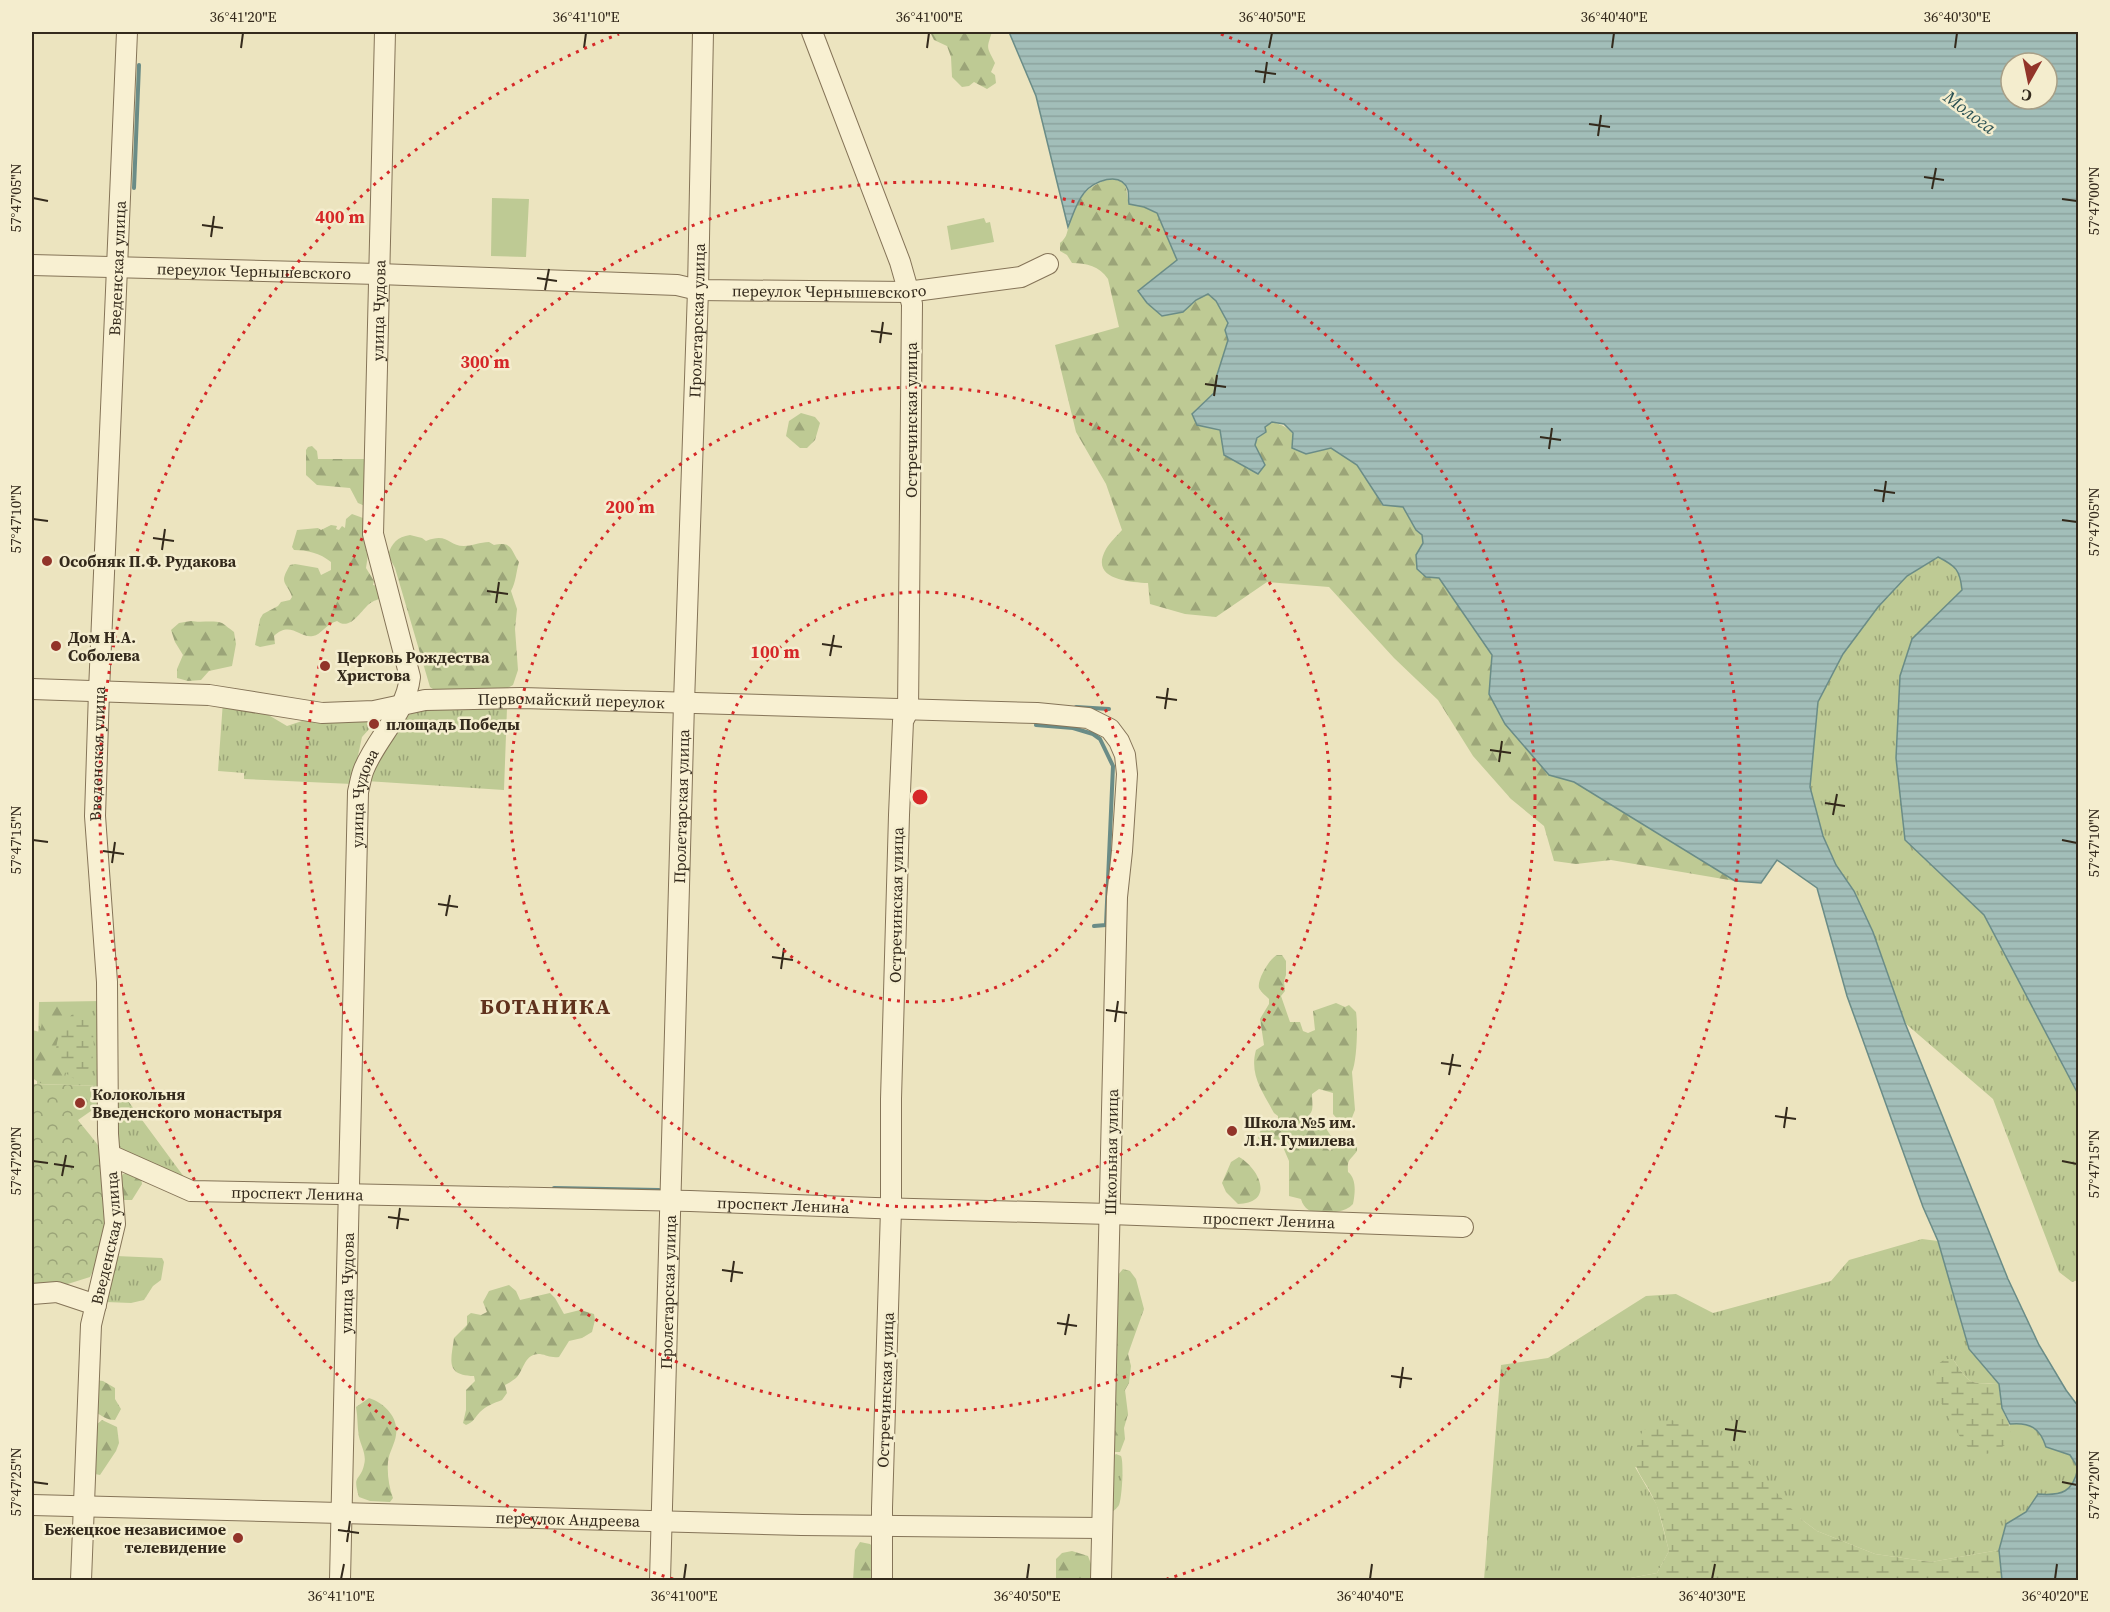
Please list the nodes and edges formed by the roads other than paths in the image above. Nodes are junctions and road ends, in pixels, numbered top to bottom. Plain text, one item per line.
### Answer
1 (127, 32) edge
2 (384, 32) edge
3 (703, 32) edge
4 (812, 32) edge
5 (1048, 264) dead end
6 (32, 265) edge
7 (118, 266) junction
8 (378, 274) junction
9 (698, 290) junction
10 (907, 292) junction
11 (32, 688) edge
12 (99, 691) junction
13 (684, 703) junction
14 (403, 704) junction
15 (908, 711) junction
16 (1110, 729) joint
17 (110, 1155) junction
18 (350, 1194) junction
19 (672, 1201) junction
20 (891, 1209) junction
21 (1110, 1214) junction
22 (1463, 1227) dead end
23 (32, 1294) edge
24 (96, 1305) junction
25 (32, 1505) edge
26 (83, 1506) junction
27 (342, 1514) junction
28 (662, 1521) junction
29 (883, 1527) junction
30 (1102, 1528) junction
31 (81, 1581) edge
32 (340, 1581) edge
33 (660, 1581) edge
34 (882, 1581) edge
35 (1101, 1581) edge

1 - 7 street, Введенская улица
2 - 8 street, улица Чудова
3 - 9 street, Пролетарская улица
4 - 10 street, Остречинская улица
5 - 10 street, переулок Чернышевского
6 - 7 street, переулок Чернышевского
7 - 8 street, переулок Чернышевского
7 - 12 street, Введенская улица
8 - 9 street, переулок Чернышевского
8 - 14 street, улица Чудова
9 - 10 street, переулок Чернышевского
9 - 13 street, Пролетарская улица
10 - 15 street, Остречинская улица
11 - 12 street, Первомайский переулок
12 - 14 street, Первомайский переулок
12 - 17 street, Введенская улица
13 - 14 street, Первомайский переулок
13 - 15 street, Первомайский переулок
13 - 19 street, Пролетарская улица
14 - 18 street, улица Чудова
15 - 16 street, Первомайский переулок
15 - 20 street, Остречинская улица
16 - 21 street, Школьная улица
17 - 18 street, проспект Ленина
17 - 24 street, Введенская улица
18 - 19 street, проспект Ленина
18 - 27 street, улица Чудова
19 - 20 street, проспект Ленина
19 - 28 street, Пролетарская улица
20 - 21 street, проспект Ленина
20 - 29 street, Остречинская улица
21 - 22 street, проспект Ленина
21 - 30 street, Школьная улица
23 - 24 street
24 - 26 street, Введенская улица
25 - 26 street, переулок Андреева
26 - 27 street, переулок Андреева
26 - 31 street, Введенская улица
27 - 28 street, переулок Андреева
27 - 32 street, улица Чудова
28 - 29 street, переулок Андреева
28 - 33 street, Пролетарская улица
29 - 30 street, переулок Андреева
29 - 34 street, Остречинская улица
30 - 35 street, Школьная улица

